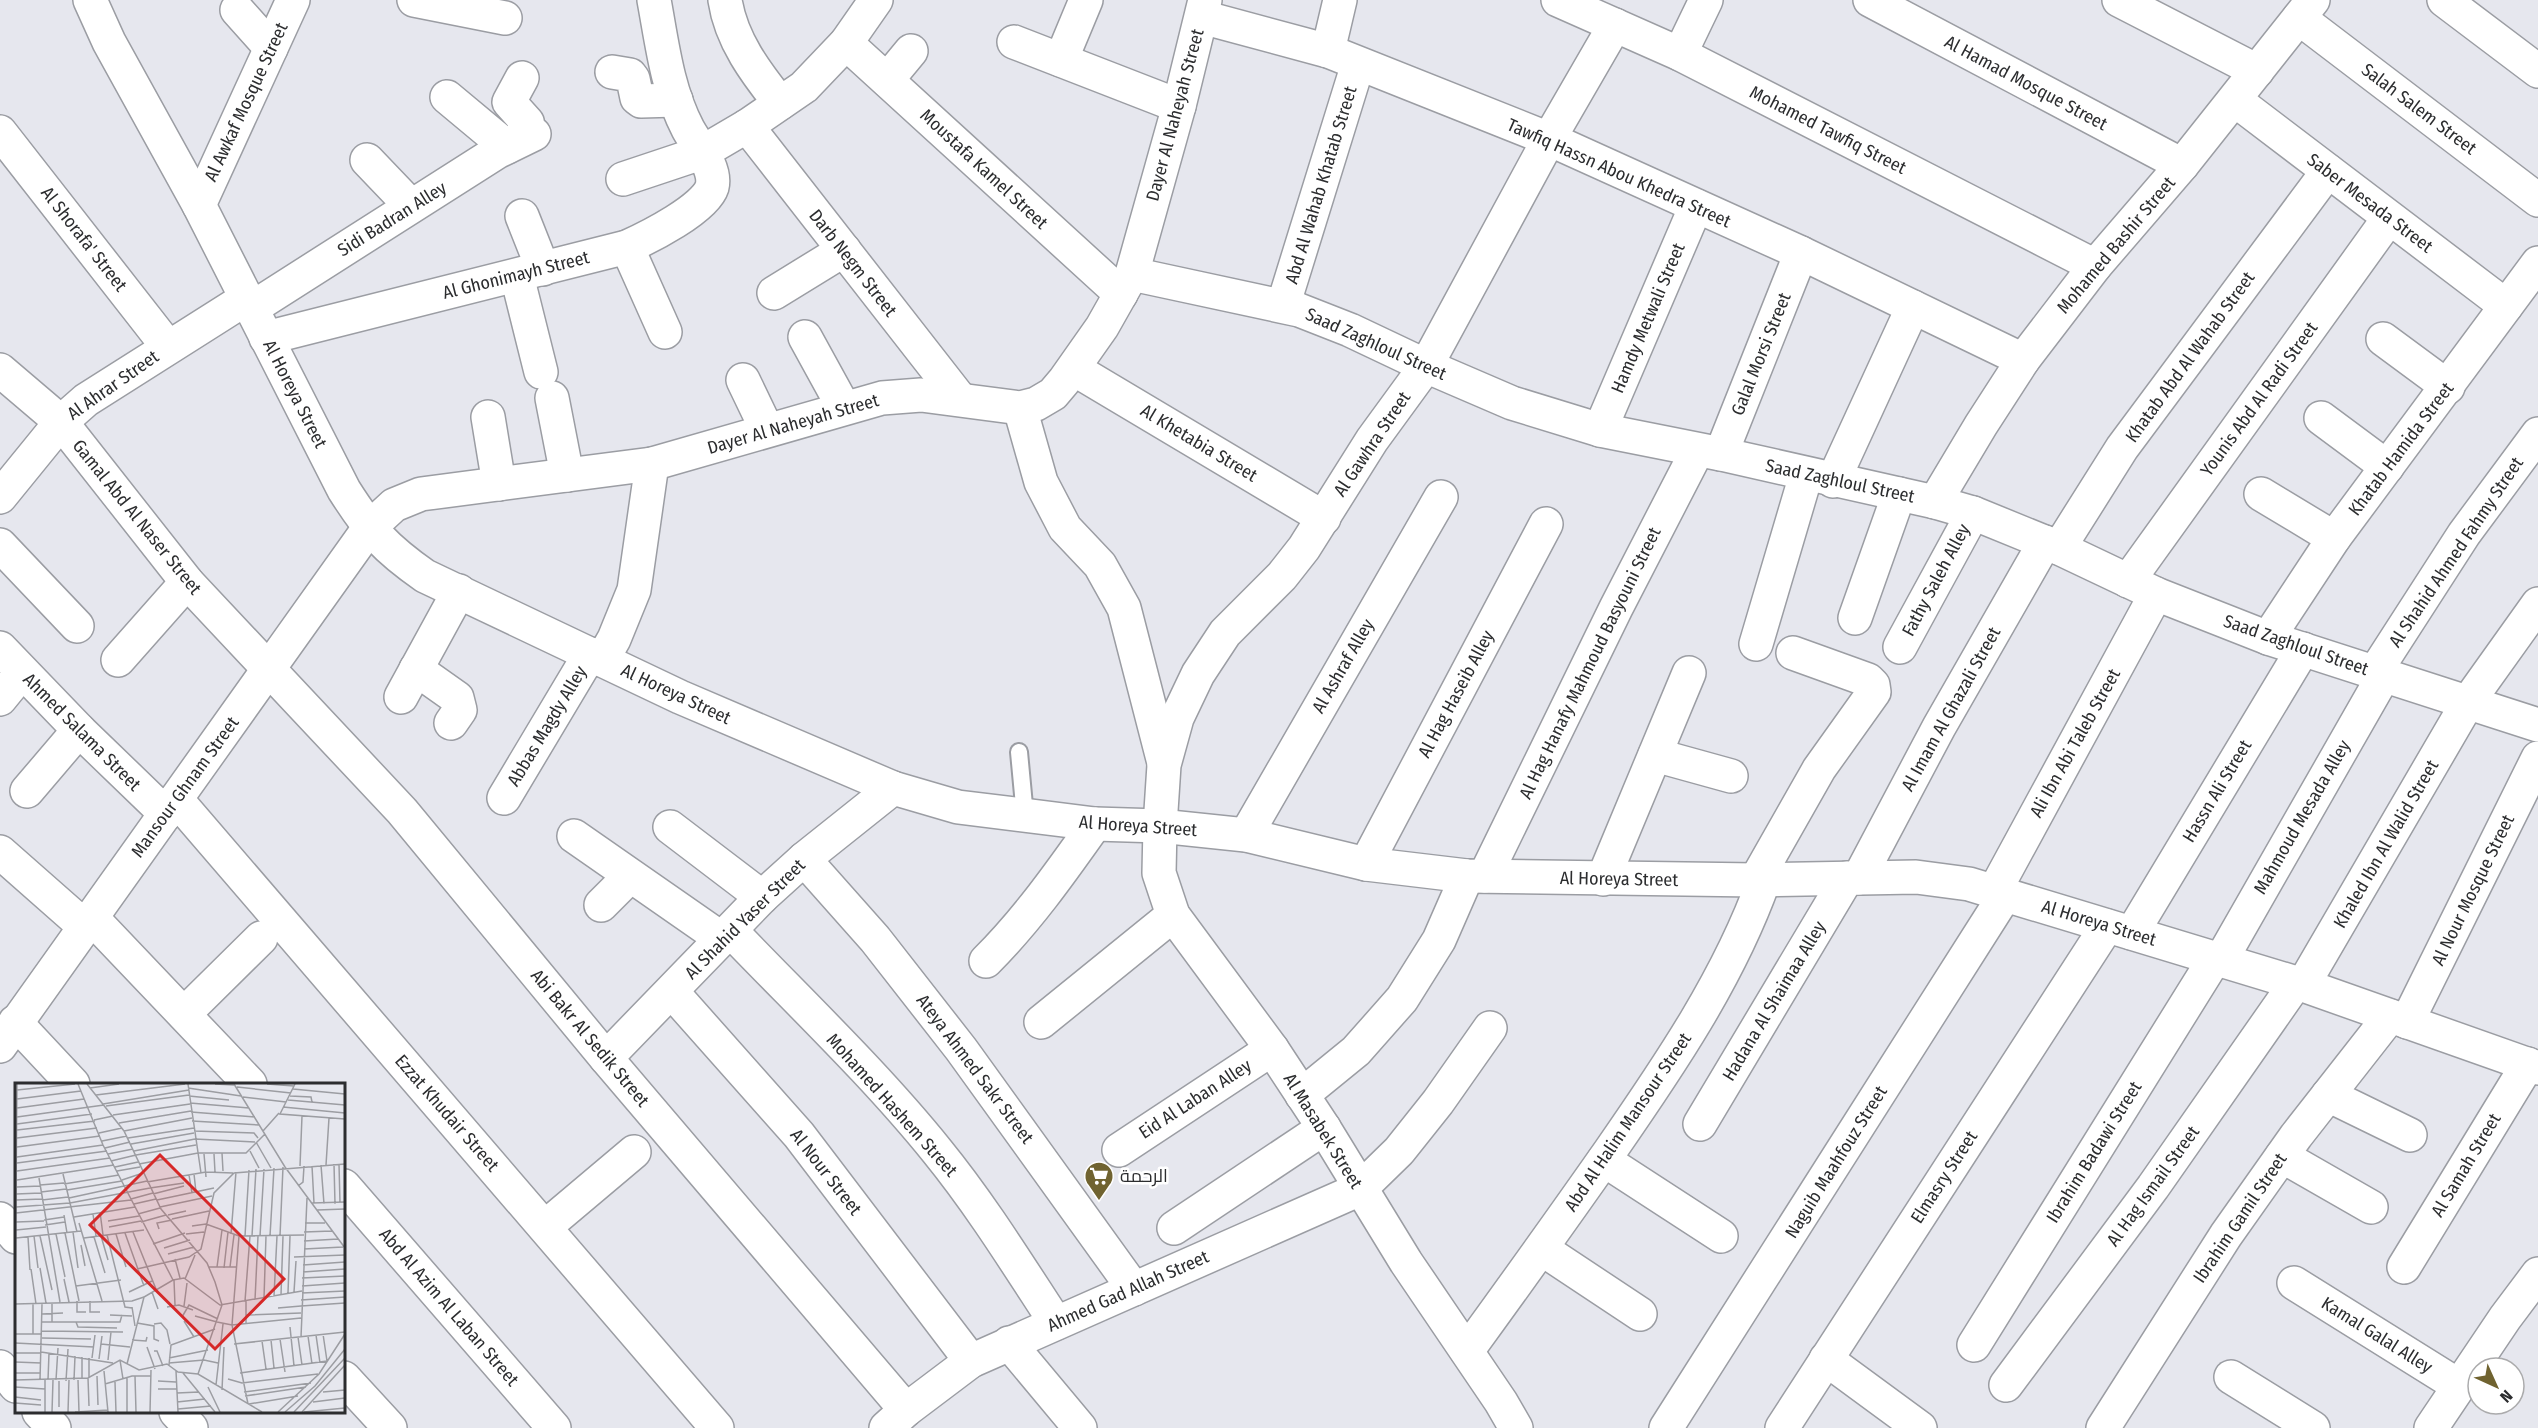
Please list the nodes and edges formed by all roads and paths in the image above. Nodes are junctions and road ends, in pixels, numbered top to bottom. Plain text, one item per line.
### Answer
1 (90, 0) edge
2 (414, 0) edge
3 (654, 0) edge
4 (725, 0) edge
5 (876, 0) edge
6 (1086, 0) edge
7 (1340, 0) edge
8 (1706, 0) edge
9 (1870, 0) edge
10 (2119, 0) edge
11 (2444, 0) edge
12 (1567, 2) edge
13 (1204, 8) edge
14 (2306, 9) edge
15 (269, 16) edge
16 (505, 18) dead end
17 (1615, 25) junction
18 (1014, 42) dead end
19 (846, 44) junction
20 (911, 51) dead end
21 (1328, 51) junction
22 (1680, 54) junction
23 (1061, 60) junction
24 (1358, 64) junction
25 (2257, 71) junction
26 (2538, 71) edge
27 (612, 72) dead end
28 (522, 78) dead end
29 (887, 80) junction
30 (447, 97) dead end
31 (676, 100) junction
32 (2235, 100) junction
33 (780, 103) junction
34 (1179, 106) junction
35 (747, 126) junction
36 (0, 132) edge
37 (1549, 139) junction
38 (520, 140) junction
39 (701, 153) junction
40 (367, 160) dead end
41 (2182, 165) junction
42 (2328, 171) junction
43 (624, 179) dead end
44 (2538, 200) edge
45 (199, 205) junction
46 (411, 206) junction
47 (1696, 206) junction
48 (522, 216) dead end
49 (2389, 218) junction
50 (627, 247) junction
51 (844, 250) junction
52 (1800, 253) junction
53 (2538, 263) edge
54 (2095, 266) junction
55 (530, 272) junction
56 (1126, 284) junction
57 (774, 293) dead end
58 (249, 303) junction
59 (1283, 306) junction
60 (2506, 306) junction
61 (1913, 307) junction
62 (665, 332) dead end
63 (805, 337) dead end
64 (267, 338) junction
65 (2383, 339) dead end
66 (168, 347) junction
67 (2023, 360) junction
68 (1426, 366) junction
69 (1074, 369) junction
70 (0, 370) edge
71 (743, 380) dead end
72 (2448, 387) junction
73 (960, 399) junction
74 (844, 408) junction
75 (1020, 408) junction
76 (488, 417) dead end
77 (2322, 418) dead end
78 (61, 422) junction
79 (767, 430) junction
80 (1600, 430) junction
81 (2538, 434) edge
82 (1709, 453) junction
83 (652, 464) junction
84 (2387, 466) junction
85 (567, 475) junction
86 (1819, 478) junction
87 (499, 484) junction
88 (1899, 494) junction
89 (2261, 494) dead end
90 (0, 497) edge
91 (1441, 497) dead end
92 (1935, 502) junction
93 (1972, 513) junction
94 (1324, 518) junction
95 (1545, 524) dead end
96 (369, 528) junction
97 (2334, 537) junction
98 (0, 545) edge
99 (2052, 545) junction
100 (187, 582) junction
101 (2142, 587) junction
102 (459, 591) junction
103 (2538, 604) edge
104 (1855, 618) dead end
105 (77, 626) dead end
106 (2268, 638) junction
107 (1756, 644) dead end
108 (1900, 647) dead end
109 (0, 648) edge
110 (2302, 649) junction
111 (1793, 653) dead end
112 (596, 657) junction
113 (118, 660) dead end
114 (269, 670) junction
115 (22, 672) junction
116 (1689, 673) dead end
117 (2379, 674) junction
118 (0, 699) edge
119 (2468, 702) junction
120 (451, 723) dead end
121 (2538, 725) edge
122 (80, 730) junction
123 (1019, 752) dead end
124 (1655, 755) junction
125 (2538, 758) edge
126 (1164, 765) junction
127 (1731, 776) dead end
128 (892, 788) junction
129 (27, 791) dead end
130 (504, 798) dead end
131 (171, 806) junction
132 (1026, 816) junction
133 (1095, 824) junction
134 (1160, 826) junction
135 (670, 827) dead end
136 (1246, 835) junction
137 (574, 836) dead end
138 (0, 852) edge
139 (804, 859) junction
140 (1366, 864) junction
141 (630, 876) junction
142 (1476, 876) junction
143 (1853, 878) junction
144 (1603, 879) junction
145 (1760, 880) junction
146 (2000, 893) junction
147 (762, 897) junction
148 (602, 905) dead end
149 (1173, 915) junction
150 (88, 921) junction
151 (2120, 930) junction
152 (726, 935) junction
153 (261, 938) dead end
154 (2218, 959) junction
155 (986, 961) dead end
156 (2299, 985) junction
157 (672, 992) junction
158 (184, 1014) junction
159 (2399, 1019) junction
160 (9, 1020) edge
161 (1041, 1022) dead end
162 (1490, 1028) dead end
163 (1272, 1049) junction
164 (606, 1058) junction
165 (2535, 1064) edge
166 (72, 1083) edge
167 (249, 1083) edge
168 (1302, 1095) junction
169 (2328, 1095) junction
170 (1700, 1124) dead end
171 (1324, 1128) junction
172 (2410, 1135) dead end
173 (1119, 1150) dead end
174 (634, 1152) dead end
175 (2282, 1156) junction
176 (1604, 1160) junction
177 (345, 1187) edge
178 (1360, 1189) junction
179 (2371, 1207) dead end
180 (0, 1219) edge
181 (545, 1227) junction
182 (1174, 1228) dead end
183 (15, 1236) edge
184 (1721, 1236) dead end
185 (1542, 1249) junction
186 (2404, 1267) dead end
187 (2538, 1274) edge
188 (2294, 1283) dead end
189 (1134, 1289) junction
190 (1640, 1314) dead end
191 (1056, 1323) junction
192 (1009, 1343) junction
193 (1974, 1345) dead end
194 (1467, 1351) junction
195 (1826, 1359) junction
196 (971, 1361) junction
197 (0, 1367) edge
198 (2231, 1377) dead end
199 (345, 1379) edge
200 (15, 1385) edge
201 (2006, 1385) dead end
202 (2459, 1386) junction
203 (40, 1413) edge
204 (177, 1413) edge
205 (896, 1419) edge
206 (1790, 1425) edge
207 (54, 1428) edge
208 (191, 1428) edge
209 (390, 1428) edge
210 (554, 1428) edge
211 (717, 1428) edge
212 (1080, 1428) edge
213 (1516, 1428) edge
214 (1666, 1428) edge
215 (1920, 1428) edge
216 (2103, 1428) edge
217 (2313, 1428) edge
218 (2431, 1428) edge

1 - 45 street, Al Horeya Street
2 - 16 street
3 - 31 street, Al Ghonimayh Street
4 - 33 street
5 - 19 street
6 - 23 street
7 - 21 street
8 - 22 street
9 - 41 street, Al Hamad Mosque Street
10 - 25 street
11 - 26 street
12 - 17 street, Mohamed Tawfiq Street
13 - 21 street, Tawfiq Hassn Abou Khedra Street
13 - 34 street, Dayer Al Naheyah Street
14 - 25 street, Mohamed Bashir Street
14 - 44 street, Salah Salem Street
15 - 45 street, Al Awkaf Mosque Street
17 - 22 street, Mohamed Tawfiq Street
17 - 37 street, Al Gawhra Street
18 - 23 street
19 - 29 street, Moustafa Kamel Street
19 - 33 street
20 - 29 street
21 - 24 street, Tawfiq Hassn Abou Khedra Street
22 - 54 street, Mohamed Tawfiq Street
23 - 34 street
24 - 37 street, Tawfiq Hassn Abou Khedra Street
24 - 59 street, Abd Al Wahab Khatab Street
25 - 32 street, Mohamed Bashir Street
27 - 31 street
28 - 38 street
29 - 56 street, Moustafa Kamel Street
30 - 38 street
31 - 39 street, Al Ghonimayh Street
32 - 41 street, Mohamed Bashir Street
32 - 42 street, Saber Mesada Street
33 - 35 street
34 - 56 street, Dayer Al Naheyah Street
35 - 39 street
35 - 51 street, Darb Negm Street
36 - 66 street, Al Shorafa' Street
37 - 47 street, Tawfiq Hassn Abou Khedra Street
37 - 68 street, Al Gawhra Street
38 - 46 street, Sidi Badran Alley
39 - 43 street
39 - 50 street, Al Ghonimayh Street
40 - 46 street
41 - 54 street, Mohamed Bashir Street
42 - 49 street, Saber Mesada Street
42 - 99 street, Khatab Abd Al Wahab Street
45 - 58 street, Al Horeya Street
46 - 58 street, Sidi Badran Alley
47 - 52 street, Tawfiq Hassn Abou Khedra Street
47 - 80 street, Hamdy Metwali Street
48 - 55 street
49 - 60 street, Saber Mesada Street
49 - 101 street, Younis Abd Al Radi Street
50 - 55 street, Al Ghonimayh Street
50 - 62 street
51 - 57 street
51 - 73 street, Darb Negm Street
52 - 61 street, Tawfiq Hassn Abou Khedra Street
52 - 82 street, Galal Morsi Street
53 - 60 street, Khatab Hamida Street
54 - 67 street, Mohamed Bashir Street
55 - 64 street, Al Ghonimayh Street
55 - 85 street
56 - 59 street, Saad Zaghloul Street
56 - 69 street, Dayer Al Naheyah Street
58 - 64 street, Al Horeya Street
58 - 66 street, Al Ahrar Street
59 - 68 street, Saad Zaghloul Street
60 - 72 street, Khatab Hamida Street
61 - 67 street, Tawfiq Hassn Abou Khedra Street
61 - 86 street
63 - 74 street
64 - 96 street, Al Horeya Street
65 - 72 street
66 - 78 street, Al Ahrar Street
67 - 92 street, Mohamed Bashir Street
68 - 80 street, Saad Zaghloul Street
68 - 94 street, Al Gawhra Street
69 - 75 street, Dayer Al Naheyah Street
69 - 94 street, Al Khetabia Street
70 - 78 street, Gamal Abd Al Naser Street
71 - 79 street
72 - 84 street, Khatab Hamida Street
73 - 74 street, Dayer Al Naheyah Street
73 - 75 street, Dayer Al Naheyah Street
74 - 79 street, Dayer Al Naheyah Street
75 - 126 street
76 - 87 street
77 - 84 street
78 - 90 street, Al Ahrar Street
78 - 100 street, Gamal Abd Al Naser Street
79 - 83 street, Dayer Al Naheyah Street
80 - 82 street, Saad Zaghloul Street
81 - 117 street, Al Shahid Ahmed Fahmy Street
82 - 86 street, Saad Zaghloul Street
82 - 142 street, Al Hag Hanafy Mahmoud Basyouni Street
83 - 85 street, Dayer Al Naheyah Street
83 - 112 street, Abbas Magdy Alley
84 - 97 street, Khatab Hamida Street
85 - 87 street, Dayer Al Naheyah Street
86 - 88 street, Saad Zaghloul Street
86 - 107 street
87 - 96 street, Dayer Al Naheyah Street
88 - 92 street, Saad Zaghloul Street
88 - 104 street
89 - 97 street
91 - 136 street, Al Ashraf Alley
92 - 93 street, Saad Zaghloul Street
93 - 99 street, Saad Zaghloul Street
93 - 108 street, Fathy Saleh Alley
94 - 126 street, Al Gawhra Street
95 - 140 street, Al Hag Haseib Alley
96 - 102 street, Al Horeya Street
96 - 114 street, Mansour Ghnam Street
97 - 106 street, Khatab Hamida Street
98 - 105 street
99 - 101 street, Saad Zaghloul Street
99 - 143 street, Al Imam Al Ghazali Street
100 - 113 street
100 - 114 street, Gamal Abd Al Naser Street
101 - 106 street, Saad Zaghloul Street
101 - 146 street, Ali Ibn Abi Taleb Street
102 - 112 street, Al Horeya Street
102 - 120 street
103 - 119 street, Khaled Ibn Al Walid Street
106 - 110 street, Saad Zaghloul Street
109 - 115 street, Ahmed Salama Street
110 - 117 street, Saad Zaghloul Street
110 - 151 street, Hassn Ali Street
111 - 145 street, Abd Al Halim Mansour Street
112 - 128 street, Al Horeya Street
112 - 130 street, Abbas Magdy Alley
114 - 131 street, Mansour Ghnam Street
114 - 164 street, Abi Bakr Al Sedik Street
115 - 118 street
115 - 122 street, Ahmed Salama Street
116 - 124 street
117 - 119 street, Saad Zaghloul Street
117 - 154 street, Mahmoud Mesada Alley
119 - 121 street, Saad Zaghloul Street
119 - 156 street, Khaled Ibn Al Walid Street
122 - 129 street
122 - 131 street, Ahmed Salama Street
123 - 132 lane
124 - 127 street
124 - 144 street
125 - 159 street, Al Nour Mosque Street
126 - 134 street, Al Gawhra Street
128 - 132 street, Al Horeya Street
128 - 139 street, Al Shahid Yaser Street
131 - 150 street, Mansour Ghnam Street
131 - 181 street, Ezzat Khudair Street
132 - 133 street, Al Horeya Street
133 - 134 street, Al Horeya Street
133 - 155 street
134 - 136 street, Al Horeya Street
134 - 149 street, Al Masabek Street
135 - 147 street
136 - 140 street, Al Horeya Street
137 - 141 street, Mohamed Hashem Street
138 - 150 street
139 - 147 street, Al Shahid Yaser Street
139 - 189 street, Ateya Ahmed Sakr Street
140 - 142 street, Al Horeya Street
141 - 148 street
141 - 152 street, Mohamed Hashem Street
142 - 144 street, Al Horeya Street
142 - 168 street, Al Hag Hanafy Mahmoud Basyouni Street
143 - 145 street, Al Horeya Street
143 - 146 street, Al Horeya Street
143 - 170 street, Hadana Al Shaimaa Alley
144 - 145 street, Al Horeya Street
145 - 176 street, Abd Al Halim Mansour Street
146 - 151 street, Al Horeya Street
146 - 214 street, Naguib Maahfouz Street
147 - 152 street, Al Shahid Yaser Street
149 - 161 street
149 - 163 street, Al Masabek Street
150 - 158 street
150 - 160 street, Mansour Ghnam Street
151 - 154 street, Al Horeya Street
151 - 195 street, Elmasry Street
152 - 157 street, Al Shahid Yaser Street
152 - 191 street, Mohamed Hashem Street
153 - 158 street
154 - 156 street, Al Horeya Street
154 - 193 street, Ibrahim Badawi Street
156 - 159 street, Al Horeya Street
156 - 201 street, Al Hag Ismail Street
157 - 164 street, Al Shahid Yaser Street
157 - 196 street, Al Nour Street
158 - 167 street
159 - 165 street, Al Horeya Street
159 - 169 street, Ibrahim Gamil Street
160 - 166 street
162 - 178 street
163 - 168 street, Al Masabek Street
163 - 173 street, Eid Al Laban Alley
164 - 205 street, Abi Bakr Al Sedik Street
165 - 186 street, Al Samah Street
168 - 171 street, Al Masabek Street
169 - 172 street
169 - 175 street, Ibrahim Gamil Street
171 - 178 street, Al Masabek Street
171 - 182 street
174 - 181 street
175 - 179 street
175 - 216 street, Ibrahim Gamil Street
176 - 184 street
176 - 185 street, Abd Al Halim Mansour Street
177 - 210 street, Abd Al Azim Al Laban Street
178 - 189 street, Ahmed Gad Allah Street
178 - 194 street, Al Masabek Street
180 - 183 street
181 - 211 street, Ezzat Khudair Street
185 - 190 street
185 - 194 street, Abd Al Halim Mansour Street
187 - 202 street
188 - 202 street, Kamal Galal Alley
189 - 191 street, Ahmed Gad Allah Street
191 - 192 street, Ahmed Gad Allah Street
192 - 196 street, Ahmed Gad Allah Street
192 - 212 street
194 - 213 street, Al Masabek Street
195 - 206 street, Elmasry Street
195 - 215 street
196 - 205 street, Ahmed Gad Allah Street
197 - 200 street
198 - 217 street
199 - 209 street
202 - 218 street
203 - 207 street
204 - 208 street

